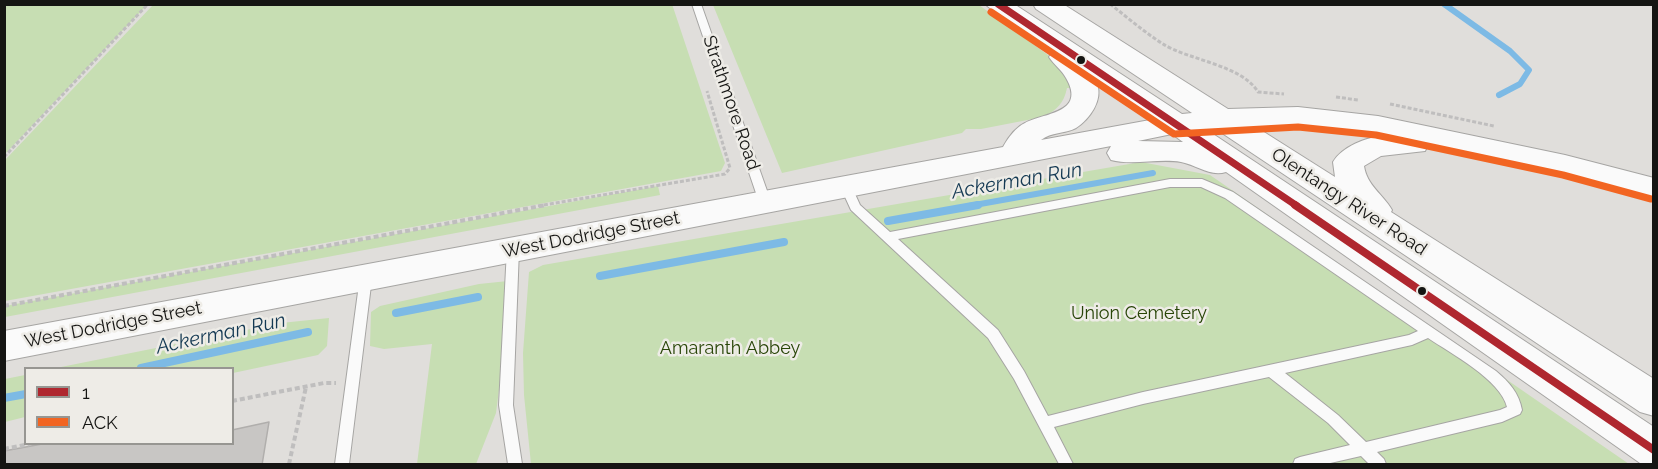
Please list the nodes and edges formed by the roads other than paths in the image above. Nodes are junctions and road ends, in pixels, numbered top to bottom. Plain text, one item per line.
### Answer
1 (696, 4) edge
2 (997, 4) edge
3 (1045, 4) edge
4 (1024, 24) junction
5 (1223, 119) junction
6 (1177, 124) junction
7 (1485, 147) junction
8 (1010, 157) junction
9 (933, 170) junction
10 (846, 186) junction
11 (1272, 189) junction
12 (1653, 189) edge
13 (765, 202) junction
14 (888, 237) junction
15 (513, 249) junction
16 (1428, 254) junction
17 (366, 277) junction
18 (1428, 332) junction
19 (4, 346) edge
20 (1271, 370) junction
21 (1653, 400) edge
22 (1044, 423) junction
23 (1365, 449) junction
24 (1653, 450) edge
25 (342, 465) edge
26 (515, 465) edge
27 (1066, 465) edge
28 (1300, 465) edge
29 (1378, 465) edge

1 - 13 lane, Strathmore Road
2 - 4 main road, Olentangy River Road
3 - 5 main road, Olentangy River Road
4 - 6 main road, Olentangy River Road
4 - 8 main road
5 - 6 main road, West Dodridge Street
5 - 7 main road, West Dodridge Street
5 - 16 main road, Olentangy River Road
6 - 8 main road, West Dodridge Street
6 - 11 main road, Olentangy River Road
7 - 12 main road
7 - 16 main road
8 - 9 main road, West Dodridge Street
9 - 10 main road, West Dodridge Street
9 - 11 main road
10 - 13 main road, West Dodridge Street
10 - 14 lane
11 - 24 main road, Olentangy River Road
13 - 15 main road, West Dodridge Street
14 - 18 lane
14 - 22 lane
15 - 17 main road, West Dodridge Street
15 - 26 lane
16 - 21 main road, Olentangy River Road
17 - 19 main road, West Dodridge Street
17 - 25 lane
18 - 20 lane
18 - 23 lane
20 - 22 lane
20 - 23 lane
22 - 27 lane
23 - 28 lane
23 - 29 lane

